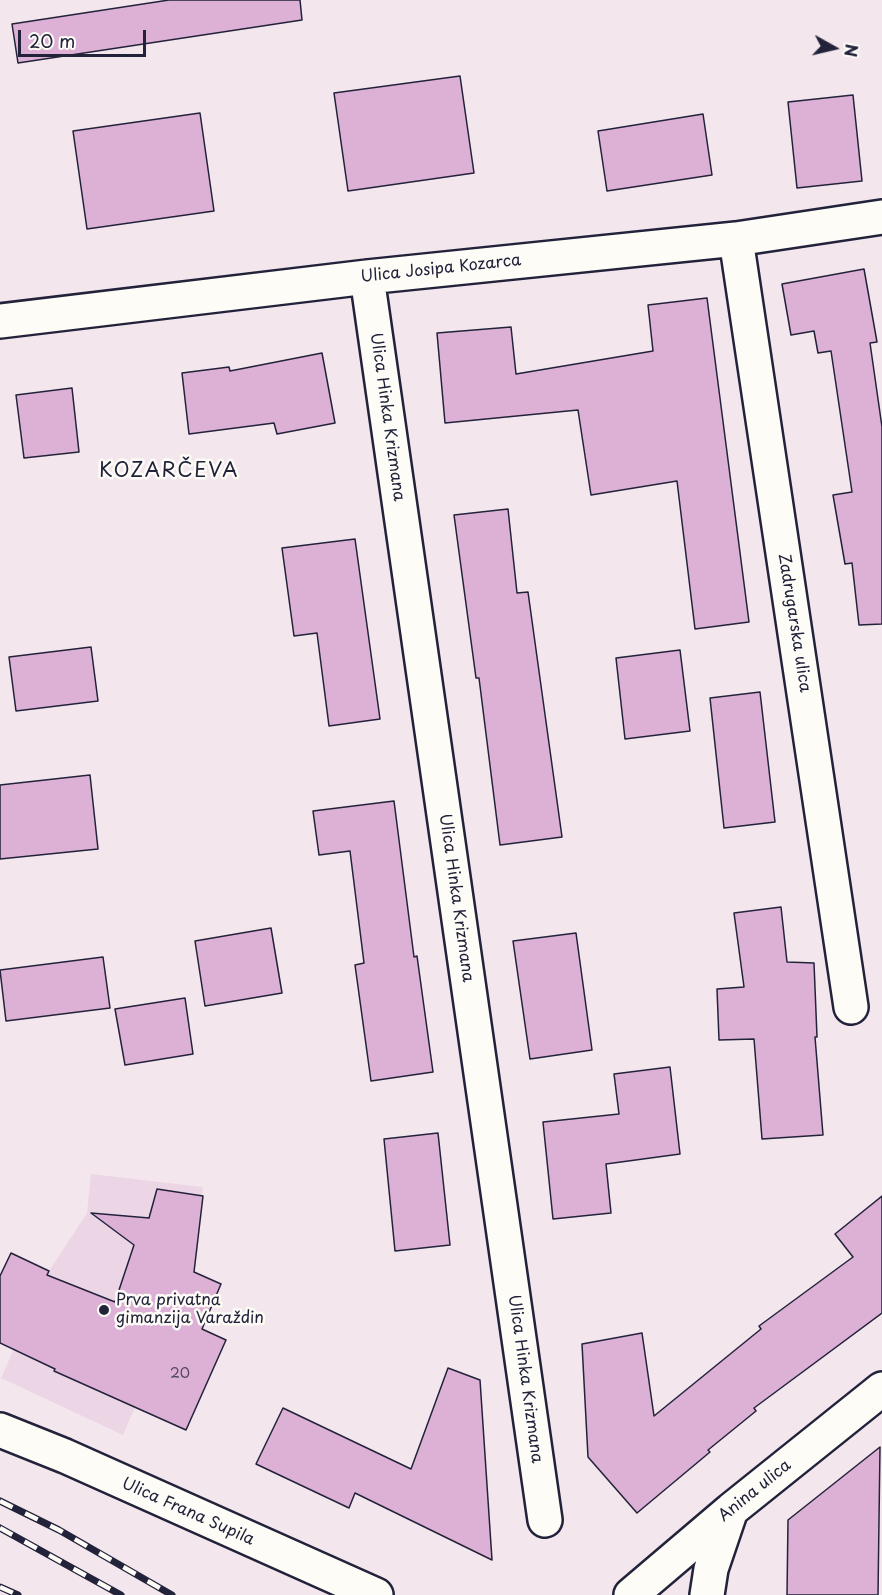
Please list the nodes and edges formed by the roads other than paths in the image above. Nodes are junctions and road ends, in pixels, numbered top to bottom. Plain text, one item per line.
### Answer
1 (882, 217) edge
2 (736, 239) junction
3 (367, 277) junction
4 (0, 321) edge
5 (851, 1008) dead end
6 (882, 1389) edge
7 (0, 1430) edge
8 (731, 1510) junction
9 (545, 1520) dead end
10 (376, 1595) edge
11 (631, 1595) edge
12 (707, 1595) edge

1 - 2 street, Ulica Josipa Kozarca
2 - 3 street, Ulica Josipa Kozarca
2 - 5 street, Zadrugarska ulica
3 - 4 street, Ulica Josipa Kozarca
3 - 9 street, Ulica Hinka Krizmana
6 - 8 street, Anina ulica
7 - 10 street, Ulica Frana Supila
8 - 11 street, Anina ulica
8 - 12 street

